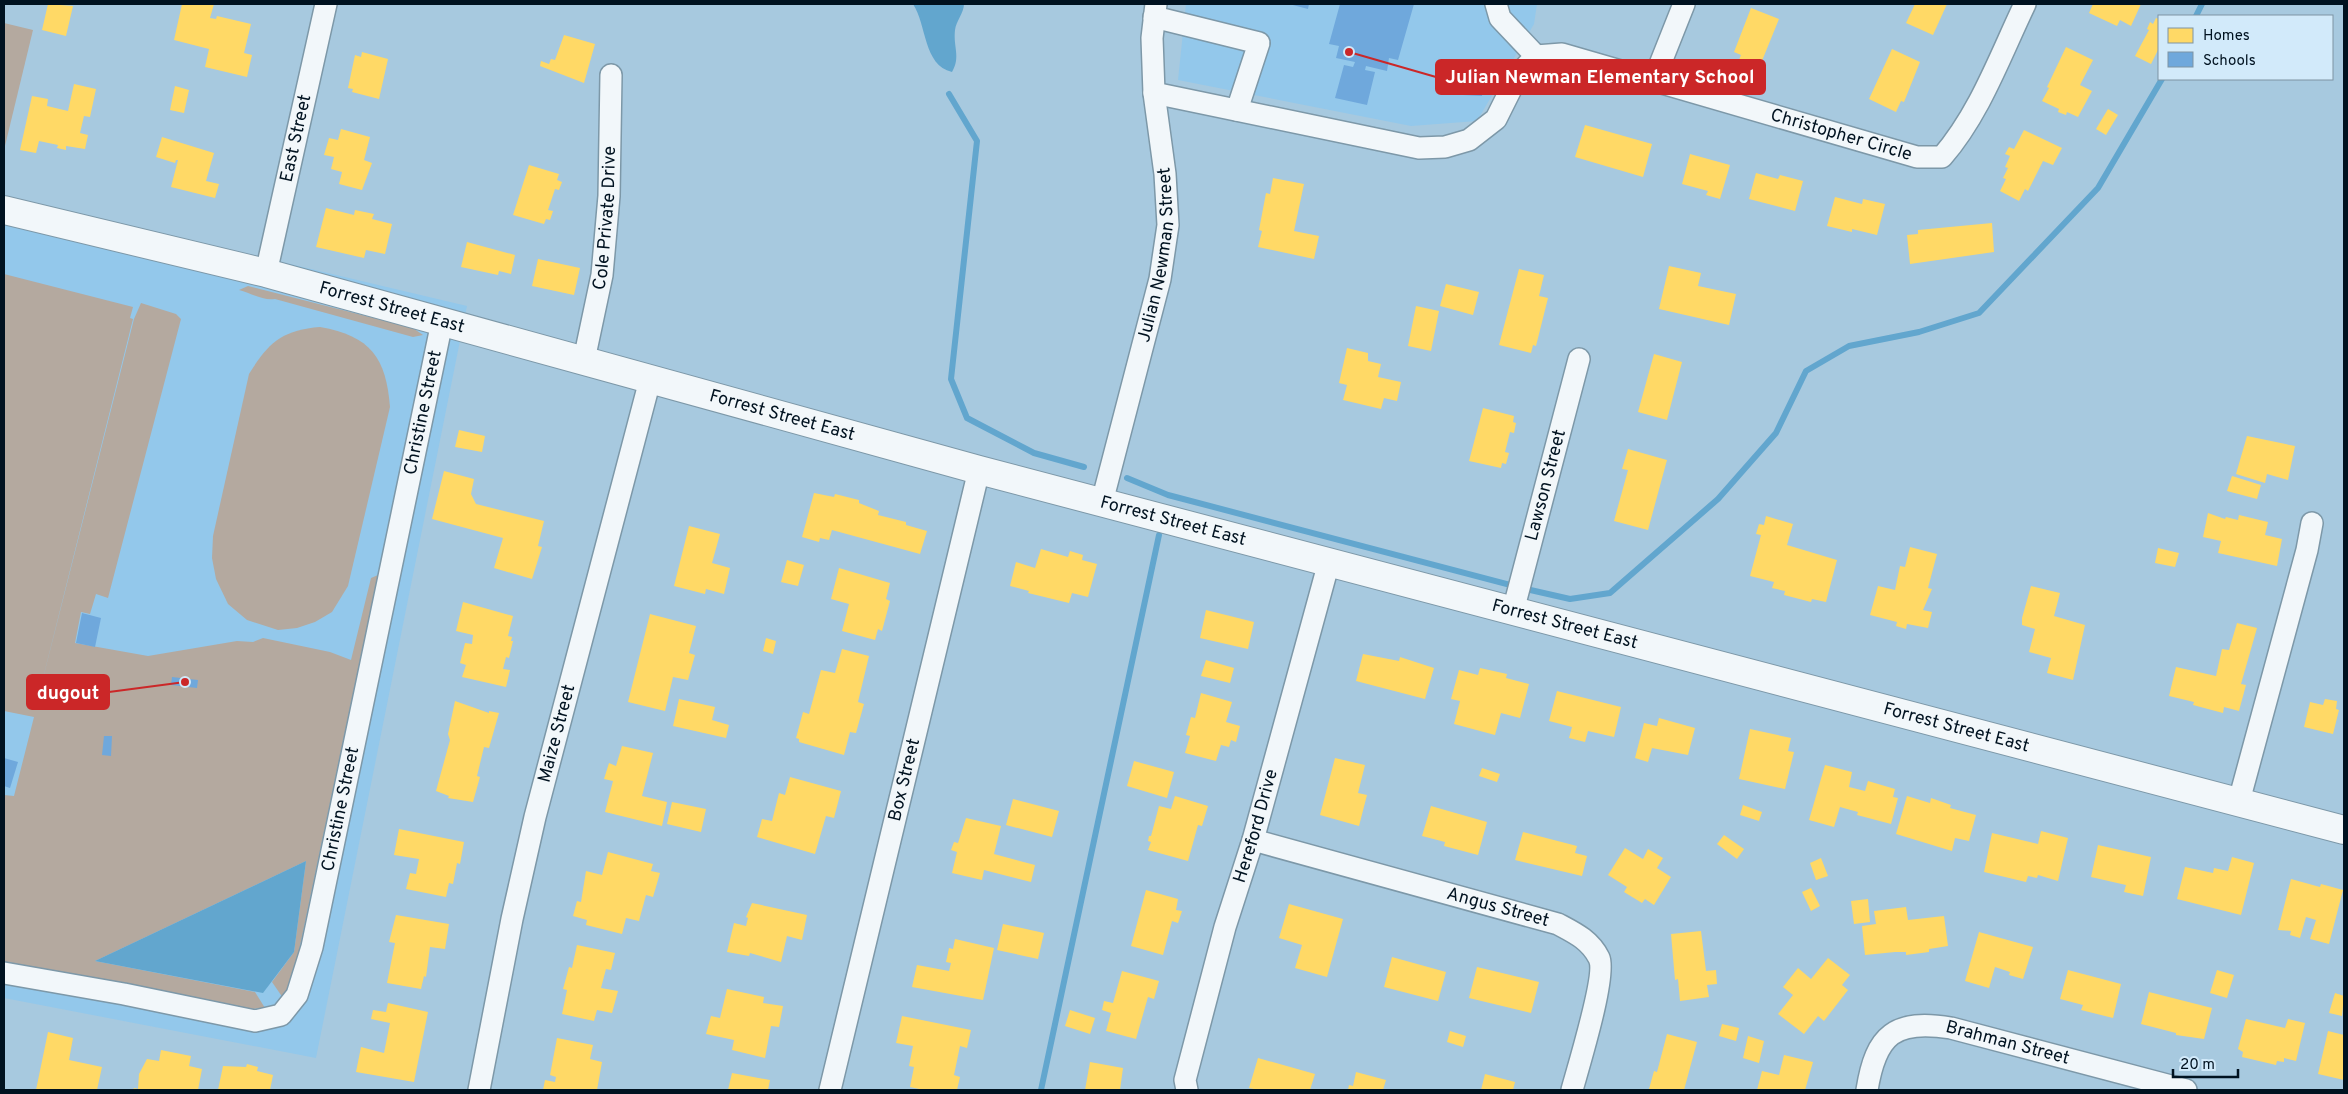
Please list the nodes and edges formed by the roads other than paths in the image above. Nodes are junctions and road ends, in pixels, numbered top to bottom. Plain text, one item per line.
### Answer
1 (326, 4) edge
2 (1496, 4) edge
3 (1684, 4) edge
4 (2025, 4) edge
5 (1155, 10) edge
6 (1536, 56) junction
7 (611, 75) dead end
8 (1653, 82) junction
9 (1154, 93) junction
10 (1237, 110) junction
11 (4, 210) edge
12 (266, 273) junction
13 (442, 322) junction
14 (584, 360) junction
15 (1579, 360) dead end
16 (650, 380) junction
17 (979, 470) junction
18 (1102, 502) junction
19 (2312, 523) dead end
20 (1329, 562) junction
21 (1513, 611) junction
22 (2239, 801) junction
23 (2344, 830) edge
24 (1253, 840) junction
25 (4, 974) edge
26 (479, 1090) edge
27 (830, 1090) edge
28 (1187, 1090) edge
29 (1572, 1090) edge
30 (1867, 1090) edge
31 (2186, 1090) edge

1 - 12 street, East Street
2 - 6 street
3 - 8 street
4 - 8 street, Christopher Circle
5 - 9 street, Julian Newman Street
5 - 10 street
6 - 8 street
6 - 10 street
7 - 14 street, Cole Private Drive
9 - 10 street
9 - 18 street, Julian Newman Street
11 - 12 main road, Forrest Street East
12 - 13 main road, Forrest Street East
13 - 14 main road, Forrest Street East
13 - 25 street, Christine Street
14 - 16 main road, Forrest Street East
15 - 21 street, Lawson Street
16 - 17 main road, Forrest Street East
16 - 26 street, Maize Street
17 - 18 main road, Forrest Street East
17 - 27 street, Box Street
18 - 20 main road, Forrest Street East
19 - 22 street
20 - 21 main road, Forrest Street East
20 - 24 street, Hereford Drive
21 - 22 main road, Forrest Street East
22 - 23 main road, Forrest Street East
24 - 28 street, Hereford Drive
24 - 29 street, Angus Street
30 - 31 street, Brahman Street

